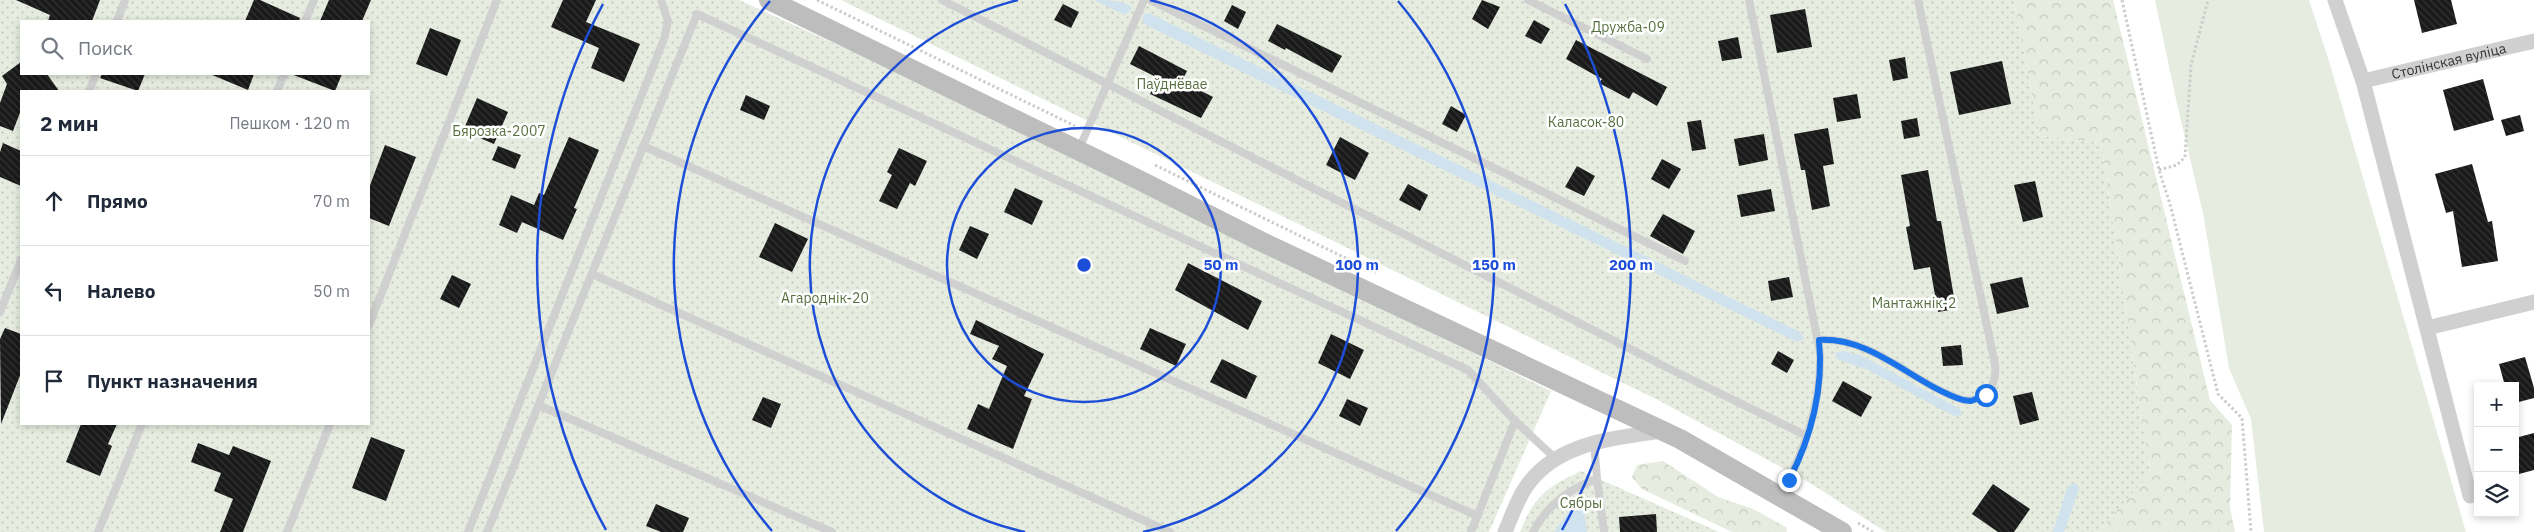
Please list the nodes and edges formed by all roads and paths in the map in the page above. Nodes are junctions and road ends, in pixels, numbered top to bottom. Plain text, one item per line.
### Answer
1 (126, 0) edge
2 (314, 0) edge
3 (497, 0) edge
4 (661, 0) edge
5 (769, 0) edge
6 (942, 0) edge
7 (1144, 0) edge
8 (1150, 0) edge
9 (1528, 0) edge
10 (1749, 0) edge
11 (1918, 0) edge
12 (2122, 0) edge
13 (2208, 0) edge
14 (2335, 0) edge
15 (117, 20) edge
16 (305, 20) edge
17 (2534, 40) edge
18 (1647, 59) dead end
19 (96, 75) edge
20 (284, 75) edge
21 (2363, 81) junction
22 (1106, 83) junction
23 (89, 90) edge
24 (277, 90) edge
25 (643, 146) junction
26 (1078, 151) junction
27 (2159, 170) junction
28 (1684, 261) dead end
29 (20, 262) edge
30 (592, 274) junction
31 (2534, 302) edge
32 (0, 312) edge
33 (370, 322) edge
34 (2427, 328) junction
35 (1819, 340) junction
36 (538, 405) junction
37 (1515, 421) junction
38 (142, 425) edge
39 (330, 425) edge
40 (1660, 431) junction
41 (1808, 436) junction
42 (1594, 442) junction
43 (1555, 458) junction
44 (1597, 479) junction
45 (1781, 495) junction
46 (2470, 496) dead end
47 (1478, 516) junction
48 (98, 532) edge
49 (287, 532) edge
50 (468, 532) edge
51 (487, 532) edge
52 (832, 532) edge
53 (1170, 532) edge
54 (1471, 532) edge
55 (1505, 532) edge
56 (1533, 532) edge
57 (1604, 532) edge
58 (1842, 532) edge
59 (2251, 532) edge

1 - 15 lane
2 - 16 lane
3 - 33 lane
4 - 50 lane
5 - 26 street
6 - 22 lane
7 - 22 lane
8 - 28 lane
9 - 18 lane
10 - 35 lane
11 - 35 lane
12 - 27 path
13 - 27 path
14 - 21 street
17 - 21 street, Столінская вуліца
19 - 23 lane
20 - 24 lane
21 - 34 street
22 - 26 lane
22 - 41 lane
25 - 30 lane
25 - 37 lane
25 - 47 lane
26 - 40 street
27 - 59 path
29 - 32 lane
30 - 36 lane
30 - 53 lane
31 - 34 street
34 - 46 street
35 - 41 lane
36 - 51 lane
36 - 52 lane
37 - 43 lane
37 - 47 lane
38 - 48 lane
39 - 49 lane
40 - 42 street
40 - 45 street
41 - 45 lane
42 - 43 street
42 - 44 lane
43 - 55 street
44 - 56 lane
44 - 57 lane
45 - 58 street
47 - 54 lane

